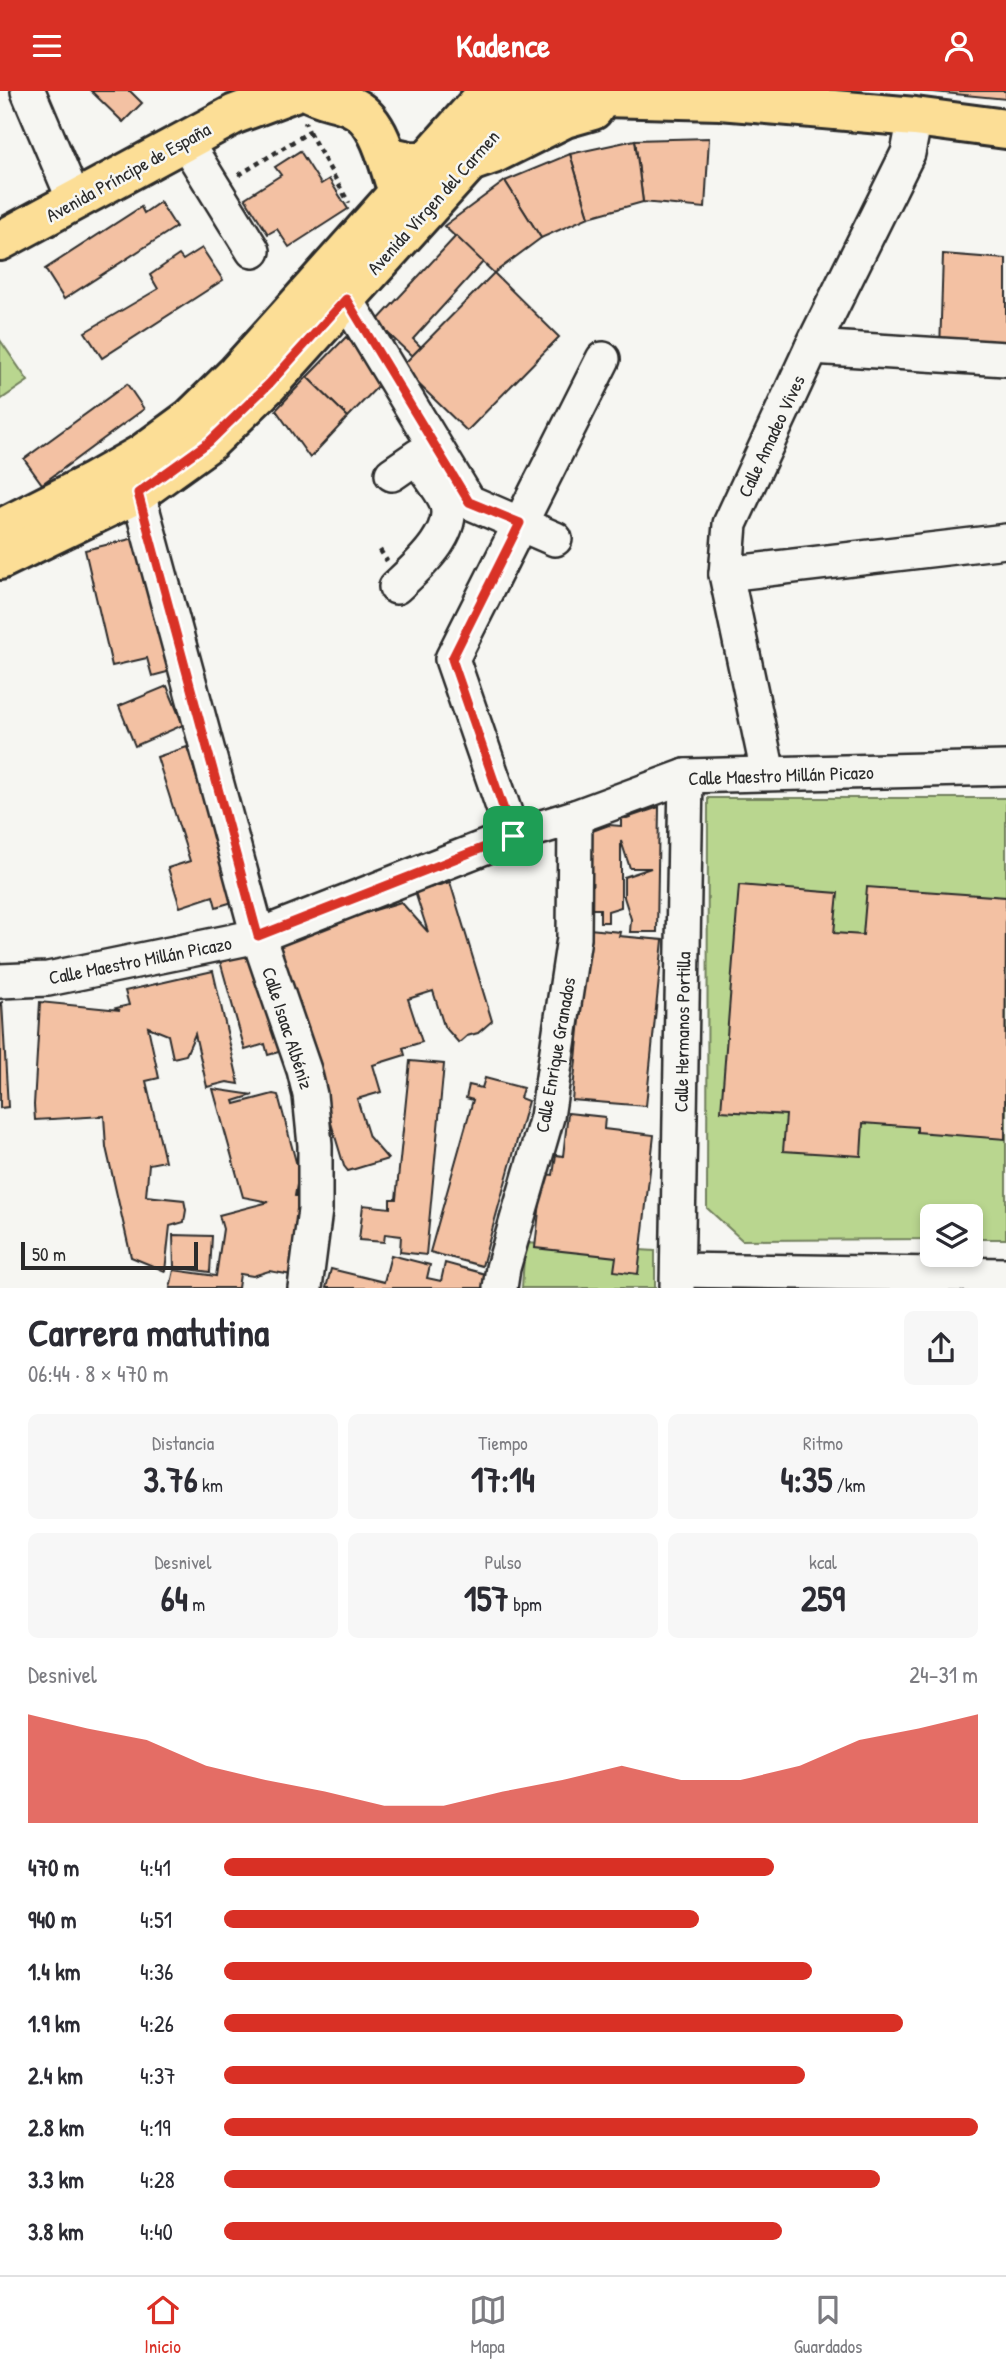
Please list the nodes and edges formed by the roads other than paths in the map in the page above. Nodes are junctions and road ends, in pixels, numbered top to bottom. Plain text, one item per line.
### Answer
1 (28, 91) edge
2 (384, 91) edge
3 (489, 91) edge
4 (534, 91) edge
5 (547, 91) edge
6 (299, 92) edge
7 (600, 94) edge
8 (721, 96) edge
9 (915, 117) junction
10 (1006, 129) edge
11 (185, 141) junction
12 (382, 147) junction
13 (426, 162) junction
14 (470, 162) junction
15 (392, 201) junction
16 (75, 202) junction
17 (0, 240) edge
18 (253, 251) dead end
19 (346, 299) junction
20 (812, 347) junction
21 (603, 359) dead end
22 (1006, 359) edge
23 (402, 391) junction
24 (138, 493) junction
25 (520, 523) junction
26 (0, 529) edge
27 (555, 539) dead end
28 (1006, 541) edge
29 (0, 560) edge
30 (726, 574) junction
31 (396, 587) dead end
32 (1006, 768) edge
33 (768, 773) junction
34 (686, 776) junction
35 (575, 817) junction
36 (513, 836) junction
37 (258, 936) junction
38 (0, 981) edge
39 (1006, 1275) edge
40 (678, 1279) edge
41 (305, 1288) edge
42 (500, 1288) edge

1 - 16 street
2 - 12 main road
3 - 13 main road, Avenida Virgen del Carmen
4 - 14 main road, Avenida Virgen del Carmen
5 - 7 main road
6 - 11 main road, Avenida Príncipe de España
6 - 12 main road
7 - 8 main road
7 - 14 main road
8 - 9 main road
9 - 10 main road
9 - 20 street, Calle Amadeo Vives
11 - 16 main road, Avenida Príncipe de España
11 - 18 street
12 - 13 main road
12 - 15 main road
13 - 14 main road
13 - 15 main road, Avenida Virgen del Carmen
14 - 19 main road, Avenida Virgen del Carmen
15 - 26 main road, Avenida Virgen del Carmen
16 - 17 main road, Avenida Príncipe de España
19 - 23 street
19 - 24 main road, Avenida Virgen del Carmen
20 - 22 street
20 - 30 street, Calle Amadeo Vives
21 - 25 street
23 - 25 street
23 - 31 street
24 - 29 main road, Avenida Virgen del Carmen
24 - 37 street, Calle Isaac Albéniz
25 - 27 street
25 - 36 street
28 - 30 street
30 - 33 street, Calle Amadeo Vives
32 - 33 street, Calle Maestro Millán Picazo
33 - 34 street, Calle Maestro Millán Picazo
34 - 35 street, Calle Maestro Millán Picazo
34 - 40 street, Calle Hermanos Portilla
35 - 36 street, Calle Maestro Millán Picazo
35 - 42 street, Calle Enrique Granados
36 - 37 street, Calle Maestro Millán Picazo
37 - 38 street, Calle Maestro Millán Picazo
37 - 41 street, Calle Isaac Albéniz
39 - 40 street

